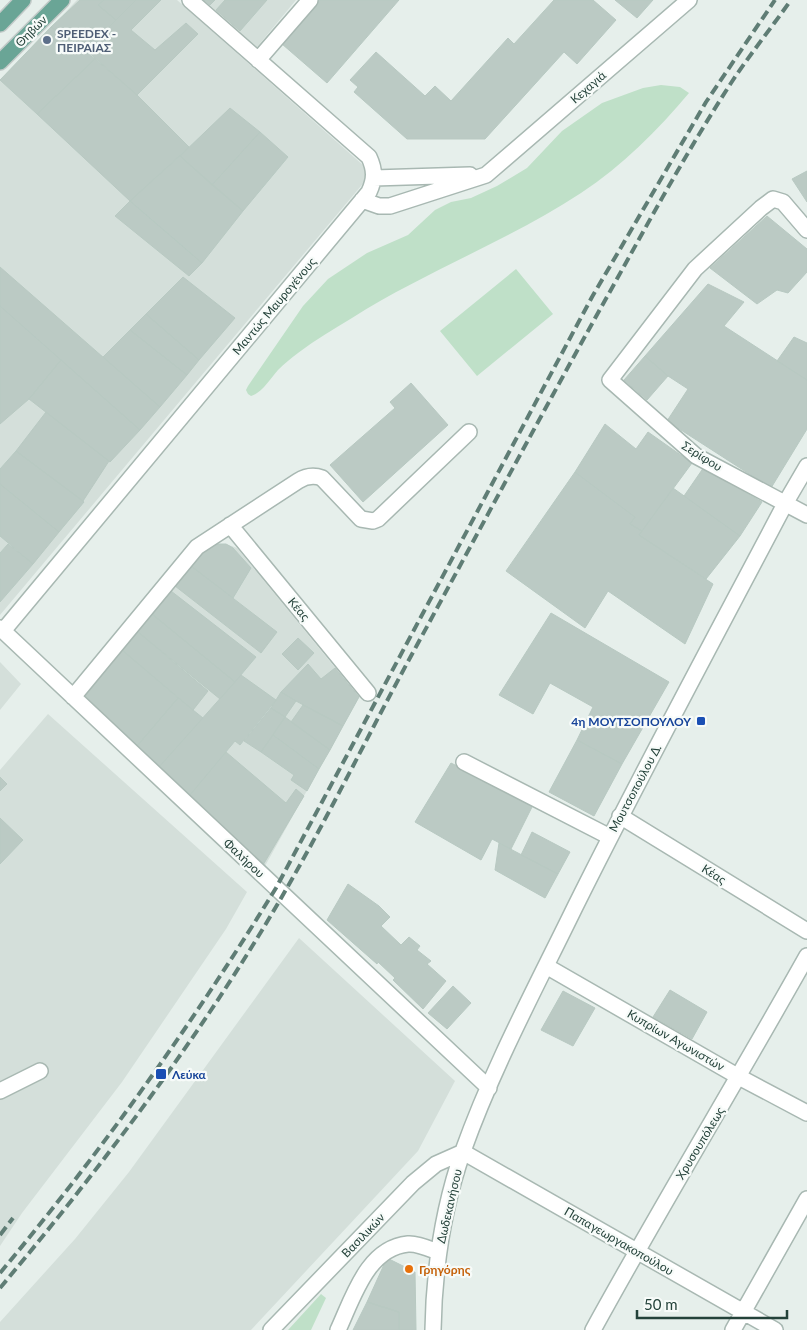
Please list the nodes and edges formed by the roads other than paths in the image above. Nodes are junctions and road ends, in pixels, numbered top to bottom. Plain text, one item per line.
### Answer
1 (24, 0) edge
2 (62, 0) edge
3 (190, 0) edge
4 (310, 0) edge
5 (689, 0) edge
6 (0, 24) edge
7 (258, 60) junction
8 (0, 62) edge
9 (486, 175) junction
10 (374, 178) junction
11 (362, 200) junction
12 (807, 230) edge
13 (469, 432) dead end
14 (807, 466) edge
15 (786, 502) junction
16 (807, 515) edge
17 (230, 525) junction
18 (2, 630) edge
19 (368, 693) dead end
20 (73, 697) junction
21 (464, 762) dead end
22 (620, 816) junction
23 (610, 837) junction
24 (807, 932) edge
25 (807, 956) edge
26 (546, 966) junction
27 (40, 1071) dead end
28 (739, 1077) junction
29 (489, 1088) junction
30 (0, 1091) edge
31 (807, 1113) edge
32 (463, 1152) junction
33 (807, 1199) edge
34 (636, 1251) junction
35 (438, 1252) junction
36 (743, 1312) junction
37 (271, 1330) edge
38 (338, 1330) edge
39 (433, 1330) edge
40 (593, 1330) edge
41 (733, 1330) edge
42 (776, 1330) edge

1 - 6 main road
2 - 8 main road, Θηβών
3 - 7 street
4 - 7 street
5 - 9 street, Κεχαγιά
7 - 10 street
9 - 10 street
9 - 11 street, Κεχαγιά
10 - 11 street, Μαντώς Μαυρογένους
11 - 18 street, Μαντώς Μαυρογένους
12 - 15 street, Σερίφου
13 - 17 street
14 - 15 street, Μουτσοπούλου Δ.
15 - 16 street, Σερίφου
15 - 22 street, Μουτσοπούλου Δ.
17 - 19 street, Κέας
17 - 20 street
18 - 20 street, Φαλήρου
20 - 29 street, Φαλήρου
21 - 23 street
22 - 23 street, Μουτσοπούλου Δ.
22 - 24 street, Κέας
23 - 26 street, Μουτσοπούλου Δ.
25 - 28 street, Χρυσουπόλεως
26 - 28 street, Κυπρίων Αγωνιστών
26 - 29 street, Μουτσοπούλου Δ.
27 - 30 street
28 - 31 street, Κυπρίων Αγωνιστών
28 - 34 street, Χρυσουπόλεως
29 - 32 street, Δωδεκανήσου
32 - 34 street, Παπαγεωργακοπούλου
32 - 35 street, Δωδεκανήσου
32 - 37 street, Βασιλικών
33 - 36 street
34 - 36 street, Παπαγεωργακοπούλου
34 - 40 street, Χρυσουπόλεως
35 - 38 street
35 - 39 street, Δωδεκανήσου
36 - 41 street
36 - 42 street, Παπαγεωργακοπούλου

